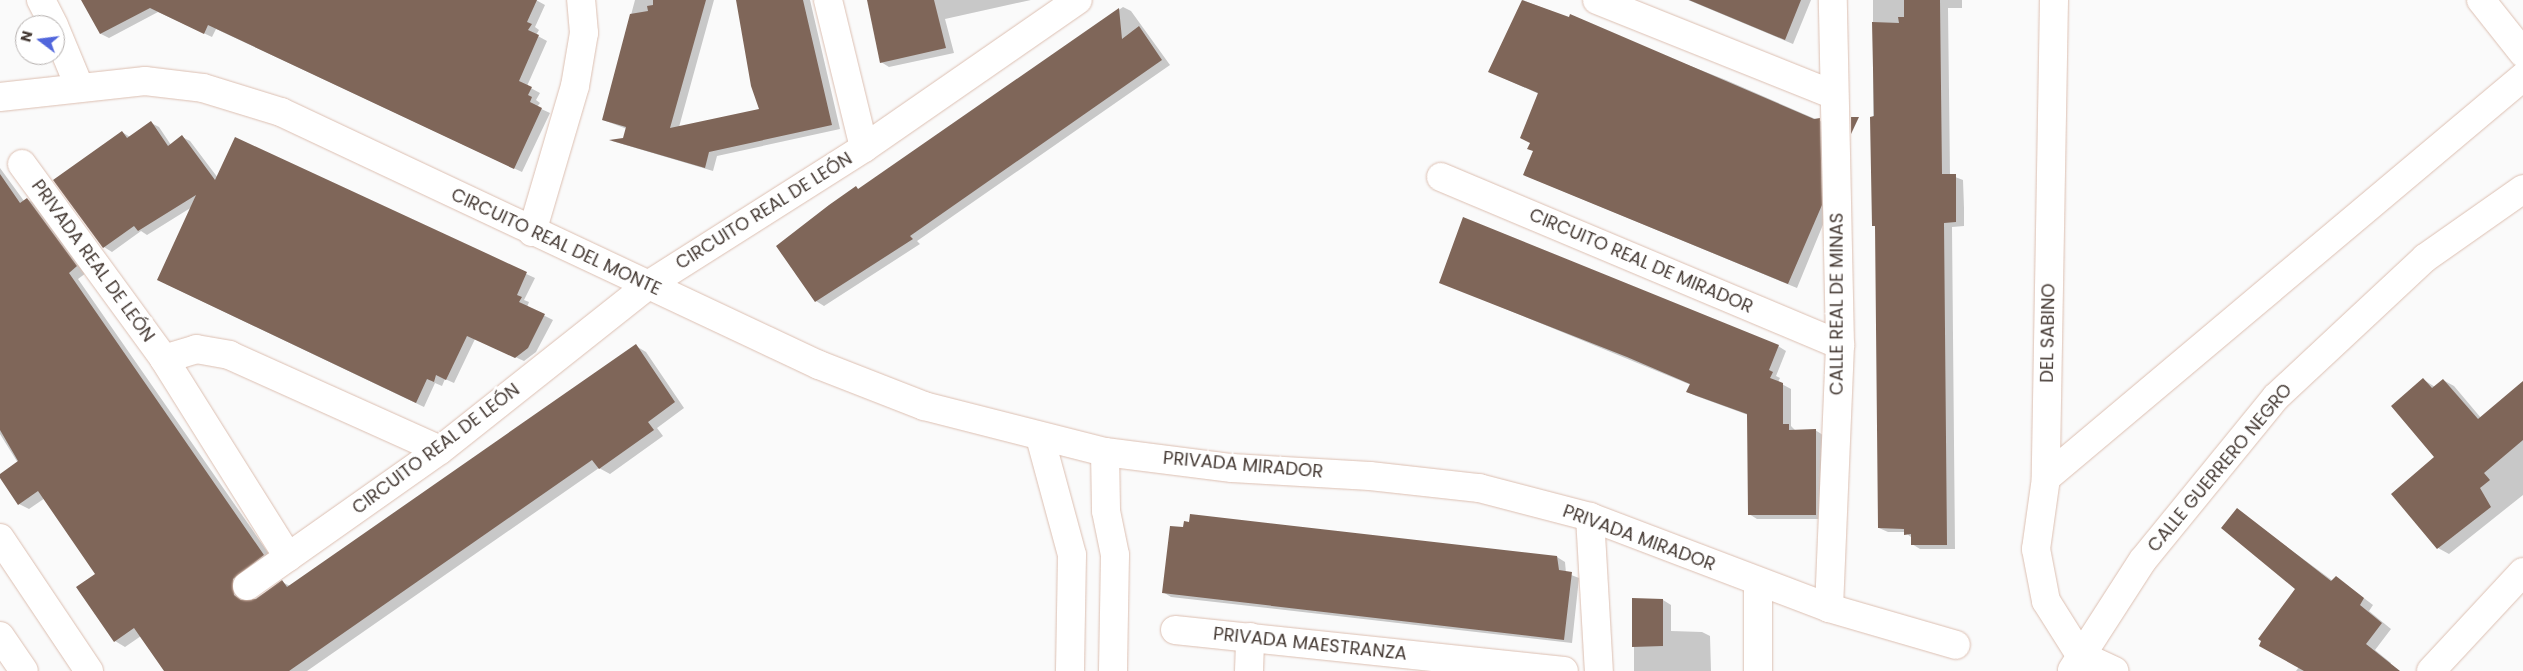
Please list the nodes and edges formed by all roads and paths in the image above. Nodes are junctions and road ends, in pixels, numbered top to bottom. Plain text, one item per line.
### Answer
1 (41, 0) edge
2 (581, 0) edge
3 (828, 0) edge
4 (1597, 0) edge
5 (1833, 0) edge
6 (2054, 0) edge
7 (2482, 0) edge
8 (1066, 3) edge
9 (48, 15) edge
10 (65, 52) edge
11 (2523, 53) edge
12 (2523, 77) edge
13 (79, 86) junction
14 (1834, 95) junction
15 (0, 97) edge
16 (864, 148) junction
17 (22, 164) dead end
18 (1441, 177) dead end
19 (2523, 189) edge
20 (532, 232) junction
21 (648, 285) junction
22 (1840, 345) junction
23 (164, 359) junction
24 (1040, 437) junction
25 (440, 450) junction
26 (1105, 452) junction
27 (2046, 478) junction
28 (1590, 517) junction
29 (0, 538) edge
30 (288, 556) junction
31 (2523, 572) edge
32 (1758, 582) junction
33 (247, 586) dead end
34 (1828, 608) junction
35 (1175, 630) dead end
36 (0, 636) edge
37 (1250, 637) junction
38 (1956, 645) dead end
39 (2076, 663) edge
40 (24, 671) edge
41 (89, 671) edge
42 (1070, 671) edge
43 (1113, 671) edge
44 (1249, 671) edge
45 (1564, 671) edge
46 (1599, 671) edge
47 (1758, 671) edge
48 (2115, 671) edge
49 (2431, 671) edge

1 - 9 street
2 - 20 street
3 - 16 street
4 - 14 street
5 - 14 street, CALLE REAL DE MINAS
6 - 27 street, DEL SABINO
7 - 11 street
8 - 16 street, CIRCUITO REAL DE LEÓN
10 - 13 street
12 - 27 street
13 - 15 street, CIRCUITO REAL DEL MONTE
13 - 20 street, CIRCUITO REAL DEL MONTE
14 - 22 street, CALLE REAL DE MINAS
16 - 21 street, CIRCUITO REAL DE LEÓN
17 - 23 street, PRIVADA REAL DE LEÓN
18 - 22 street, CIRCUITO REAL DE MIRADOR
19 - 39 street, CALLE GUERRERO NEGRO
20 - 21 street, CIRCUITO REAL DEL MONTE
21 - 24 street, CIRCUITO REAL DEL MONTE
21 - 25 street, CIRCUITO REAL DE LEÓN
22 - 34 street, CALLE REAL DE MINAS
23 - 25 street
23 - 30 street
24 - 26 street, CIRCUITO REAL DEL MONTE
24 - 42 street
25 - 30 street, CIRCUITO REAL DE LEÓN
26 - 28 street, PRIVADA MIRADOR
26 - 43 street
27 - 39 street, DEL SABINO
28 - 32 street, PRIVADA MIRADOR
28 - 46 street
29 - 41 street
30 - 33 street, CIRCUITO REAL DE LEÓN
31 - 49 street
32 - 34 street, PRIVADA MIRADOR
32 - 47 street
34 - 38 street, PRIVADA MIRADOR
35 - 37 street, PRIVADA MAESTRANZA
36 - 40 street
37 - 44 street
37 - 45 street, PRIVADA MAESTRANZA
39 - 48 street

